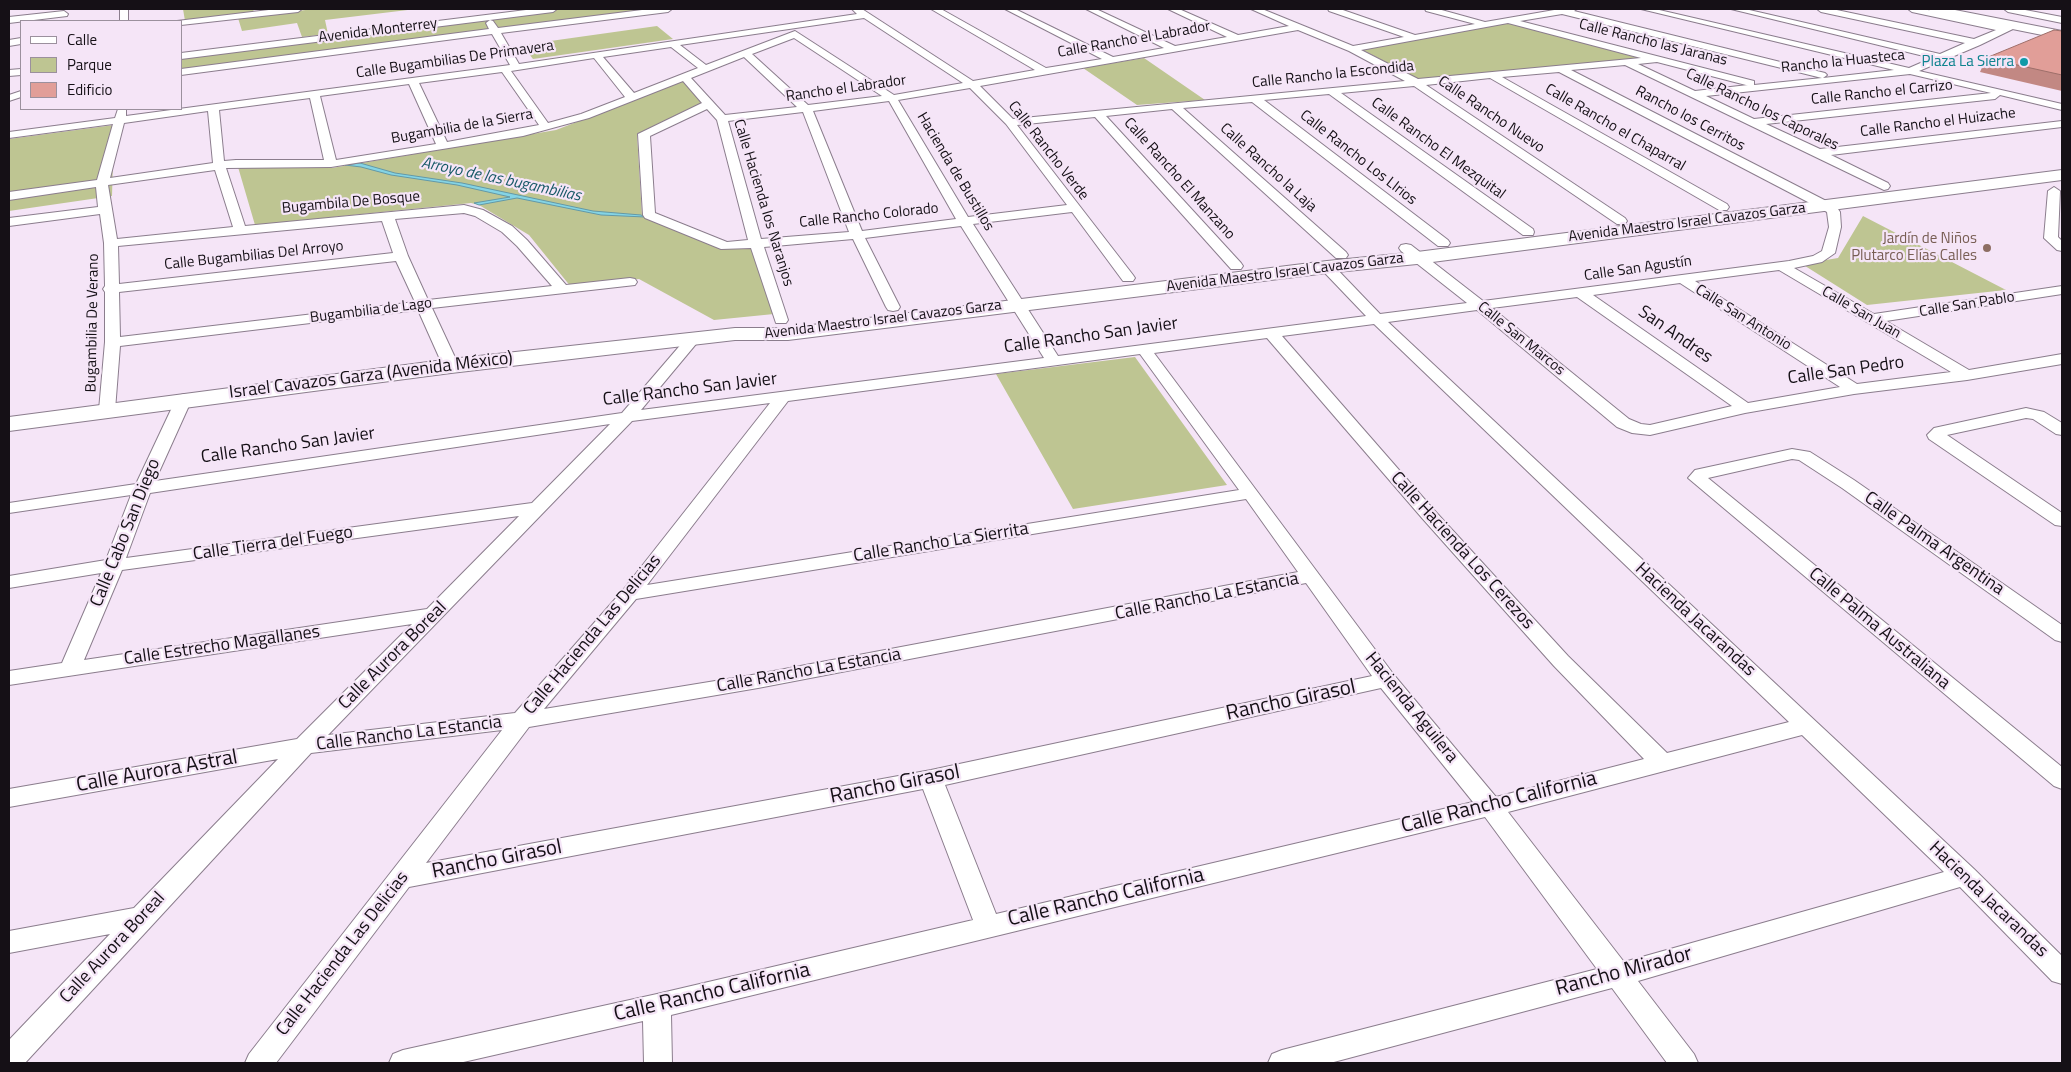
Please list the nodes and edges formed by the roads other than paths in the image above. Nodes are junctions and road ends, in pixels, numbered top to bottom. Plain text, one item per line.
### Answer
1 (11, 9) edge
2 (298, 9) edge
3 (478, 9) edge
4 (553, 9) edge
5 (668, 9) edge
6 (876, 9) edge
7 (935, 9) edge
8 (1009, 9) edge
9 (1090, 9) edge
10 (1172, 9) edge
11 (1255, 9) edge
12 (1332, 9) edge
13 (1429, 9) edge
14 (1572, 9) edge
15 (1645, 9) edge
16 (1735, 9) edge
17 (1821, 9) edge
18 (1912, 9) edge
19 (1934, 9) edge
20 (1950, 9) edge
21 (1974, 9) edge
22 (1982, 9) edge
23 (2008, 9) edge
24 (260, 11) edge
25 (1562, 11) junction
26 (860, 12) edge
27 (64, 14) dead end
28 (486, 17) junction
29 (9, 20) edge
30 (1508, 21) junction
31 (182, 22) edge
32 (2062, 24) edge
33 (809, 25) junction
34 (1487, 25) junction
35 (1301, 27) junction
36 (2010, 27) junction
37 (496, 30) junction
38 (795, 34) junction
39 (2062, 35) edge
40 (1236, 38) junction
41 (1414, 38) junction
42 (1977, 43) junction
43 (673, 44) junction
44 (1172, 48) junction
45 (1352, 49) junction
46 (746, 54) junction
47 (596, 55) junction
48 (182, 56) edge
49 (1944, 58) junction
50 (1110, 59) junction
51 (1658, 59) junction
52 (1626, 62) junction
53 (516, 67) junction
54 (504, 68) junction
55 (1559, 68) junction
56 (706, 69) junction
57 (182, 72) edge
58 (1044, 72) junction
59 (1908, 72) junction
60 (1491, 75) junction
61 (685, 77) junction
62 (1835, 78) junction
63 (413, 81) junction
64 (1416, 82) junction
65 (973, 86) junction
66 (1761, 86) junction
67 (1330, 90) junction
68 (314, 94) junction
69 (1696, 94) junction
70 (2013, 95) junction
71 (632, 98) junction
72 (892, 98) junction
73 (1254, 98) junction
74 (710, 104) junction
75 (1174, 106) junction
76 (2062, 107) edge
77 (213, 108) junction
78 (807, 110) junction
79 (122, 114) edge
80 (1098, 114) junction
81 (722, 120) junction
82 (1010, 122) junction
83 (1754, 122) junction
84 (2062, 124) edge
85 (546, 128) junction
86 (9, 135) edge
87 (444, 146) junction
88 (1818, 153) junction
89 (331, 164) junction
90 (219, 165) junction
91 (2062, 165) edge
92 (102, 184) junction
93 (1884, 186) junction
94 (2060, 187) edge
95 (9, 196) edge
96 (1806, 197) junction
97 (1827, 206) junction
98 (1723, 207) junction
99 (1074, 208) junction
100 (104, 210) junction
101 (387, 216) junction
102 (1621, 220) junction
103 (9, 222) edge
104 (964, 222) junction
105 (240, 229) junction
106 (1528, 232) junction
107 (857, 234) junction
108 (111, 242) junction
109 (1443, 243) junction
110 (756, 244) junction
111 (2062, 247) edge
112 (1411, 253) junction
113 (401, 256) junction
114 (1334, 261) junction
115 (1236, 266) junction
116 (1781, 266) junction
117 (1128, 278) junction
118 (1682, 279) junction
119 (630, 282) dead end
120 (110, 289) junction
121 (562, 290) junction
122 (2062, 290) edge
123 (1582, 294) junction
124 (1014, 298) junction
125 (424, 304) junction
126 (1479, 305) junction
127 (893, 307) junction
128 (1377, 319) junction
129 (1872, 319) junction
130 (781, 320) junction
131 (1271, 333) junction
132 (735, 334) junction
133 (694, 338) junction
134 (112, 342) junction
135 (1144, 350) junction
136 (2062, 359) edge
137 (1054, 362) junction
138 (451, 366) junction
139 (1967, 375) junction
140 (1854, 389) junction
141 (782, 398) junction
142 (184, 399) junction
143 (1745, 408) junction
144 (107, 410) junction
145 (627, 417) junction
146 (9, 424) edge
147 (1638, 429) joint
148 (2062, 430) edge
149 (1697, 478) joint
150 (143, 487) junction
151 (1251, 493) junction
152 (9, 508) edge
153 (537, 508) junction
154 (2062, 521) edge
155 (114, 565) junction
156 (1310, 576) junction
157 (9, 582) edge
158 (630, 594) junction
159 (435, 614) junction
160 (2062, 635) edge
161 (70, 668) junction
162 (9, 678) edge
163 (1386, 680) junction
164 (522, 720) junction
165 (1806, 726) junction
166 (304, 746) junction
167 (1661, 762) junction
168 (931, 779) junction
169 (2062, 780) edge
170 (9, 798) edge
171 (1491, 807) junction
172 (1965, 876) junction
173 (401, 878) junction
174 (142, 916) junction
175 (988, 926) junction
176 (9, 942) edge
177 (2062, 973) edge
178 (1619, 975) junction
179 (657, 1006) junction
180 (9, 1060) edge
181 (259, 1063) edge
182 (403, 1063) edge
183 (658, 1063) edge
184 (1282, 1063) edge
185 (1684, 1063) edge

1 - 29 street
2 - 24 street
3 - 28 street
4 - 28 street, Avenida Monterrey
5 - 37 street, Avenida Monterrey
6 - 26 street, Calle Bugambilias De Primavera
7 - 58 street
8 - 50 street
9 - 44 street
10 - 40 street
11 - 35 street, Calle Rancho Nuevo
12 - 41 street
13 - 34 street
14 - 25 street
15 - 59 street
16 - 49 street
17 - 42 street
18 - 36 street
19 - 36 main road
20 - 32 street
21 - 32 street
22 - 32 main road
23 - 32 street
24 - 31 street
25 - 30 street
25 - 62 street
26 - 33 street, Calle Bugambilias De Primavera
26 - 65 street, Calle Rancho Verde
27 - 29 street
28 - 37 street
28 - 48 street, Avenida Monterrey
30 - 34 street
30 - 51 street, Calle Rancho las Jaranas
33 - 38 street, Bugambilia de la Sierra
33 - 43 street, Calle Bugambilias De Primavera
34 - 41 street
35 - 40 street, Calle Rancho el Labrador
35 - 45 street, Calle Rancho Nuevo
36 - 39 main road
36 - 42 street, Rancho la Huasteca
37 - 53 street
37 - 57 street, Avenida Monterrey
38 - 46 street, Bugambilia de la Sierra
38 - 72 street, Hacienda de Bustillos
40 - 44 street, Calle Rancho el Labrador
41 - 45 street
42 - 49 street, Rancho la Huasteca
43 - 47 street, Calle Bugambilias De Primavera
43 - 56 street
44 - 50 street, Calle Rancho el Labrador
45 - 64 street, Calle Rancho Nuevo
46 - 56 street, Bugambilia de la Sierra
46 - 78 street
47 - 53 street, Calle Bugambilias De Primavera
47 - 71 street
49 - 59 street, Rancho la Huasteca
50 - 58 street, Calle Rancho el Labrador
51 - 52 street, Calle Rancho la Escondida
51 - 66 street, Calle Rancho las Jaranas
52 - 55 street, Calle Rancho la Escondida
52 - 69 street, Calle Rancho los Caporales
53 - 54 street, Calle Bugambilias De Primavera
54 - 63 street, Calle Bugambilias De Primavera
54 - 85 street
55 - 60 street, Calle Rancho la Escondida
55 - 96 street, Rancho los Cerritos
56 - 61 street, Bugambilia de la Sierra
58 - 65 street, Calle Rancho el Labrador
59 - 62 street, Rancho la Huasteca
59 - 70 street
60 - 64 street, Calle Rancho la Escondida
60 - 98 street, Calle Rancho el Chaparral
61 - 71 street, Bugambilia de la Sierra
61 - 74 street, Calle Hacienda los Naranjos
62 - 66 street, Rancho la Huasteca
63 - 68 street, Calle Bugambilias De Primavera
63 - 87 street
64 - 67 street, Calle Rancho la Escondida
64 - 102 street, Calle Rancho Nuevo
65 - 72 street, Rancho el Labrador
65 - 82 street, Calle Rancho Verde
66 - 69 street, Rancho la Huasteca
67 - 73 street, Calle Rancho la Escondida
67 - 106 street, Calle Rancho El Mezquital
68 - 77 street, Calle Bugambilias De Primavera
68 - 89 street
69 - 83 street, Calle Rancho los Caporales
70 - 76 street
70 - 83 street, Calle Rancho el Carrizo
71 - 85 street, Bugambilia de la Sierra
72 - 78 street, Rancho el Labrador
72 - 104 street, Hacienda de Bustillos
73 - 75 street, Calle Rancho la Escondida
73 - 109 street, Calle Rancho Los LIrios
74 - 81 street, Calle Hacienda los Naranjos
74 - 110 street
75 - 80 street, Calle Rancho la Escondida
75 - 114 street, Calle Rancho la Laja
77 - 79 street, Calle Bugambilias De Primavera
77 - 90 street
78 - 81 street, Rancho el Labrador
78 - 107 street
79 - 86 street, Calle Bugambilias De Primavera
79 - 92 street, Bugambilia De Verano
80 - 82 street, Calle Rancho la Escondida
80 - 115 street, Calle Rancho El Manzano
81 - 110 street, Calle Hacienda los Naranjos
82 - 99 street, Calle Rancho Verde
83 - 88 street, Calle Rancho los Caporales
84 - 88 street, Calle Rancho el Huizache
85 - 87 street, Bugambilia de la Sierra
87 - 89 street, Bugambilia de la Sierra
88 - 93 street, Calle Rancho los Caporales
89 - 90 street, Bugambilia de la Sierra
90 - 92 street, Bugambilia de la Sierra
90 - 105 street
91 - 93 street, Avenida Maestro Israel Cavazos Garza
92 - 95 street, Bugambilia de la Sierra
92 - 100 street, Bugambilia De Verano
93 - 96 street, Avenida Maestro Israel Cavazos Garza
94 - 97 street, Avenida Maestro Israel Cavazos Garza
94 - 111 street
96 - 97 street
96 - 98 street, Avenida Maestro Israel Cavazos Garza
97 - 112 street, Avenida Maestro Israel Cavazos Garza
97 - 116 street, Calle San Agustín
98 - 102 street, Avenida Maestro Israel Cavazos Garza
99 - 104 street, Calle Rancho Colorado
99 - 117 street, Calle Rancho Verde
100 - 103 street
100 - 108 street, Bugambilia De Verano
101 - 105 street, Bugambila De Bosque
101 - 113 street
101 - 121 street, Bugambila De Bosque
102 - 106 street, Avenida Maestro Israel Cavazos Garza
104 - 107 street, Calle Rancho Colorado
104 - 124 street, Hacienda de Bustillos
105 - 108 street, Bugambila De Bosque
106 - 109 street, Avenida Maestro Israel Cavazos Garza
107 - 110 street, Calle Rancho Colorado
107 - 127 street
108 - 120 street, Bugambilia De Verano
109 - 112 street, Avenida Maestro Israel Cavazos Garza
110 - 130 street, Calle Hacienda los Naranjos
112 - 114 street, Avenida Maestro Israel Cavazos Garza
112 - 126 street, Calle San Marcos
113 - 120 street, Calle Bugambilias Del Arroyo
113 - 125 street
114 - 115 street, Avenida Maestro Israel Cavazos Garza
114 - 124 street, Avenida Maestro Israel Cavazos Garza
114 - 128 street, Hacienda Jacarandas
115 - 117 street, Avenida Maestro Israel Cavazos Garza
116 - 118 street, Calle San Agustín
116 - 129 street, Calle San Juan
117 - 124 street, Avenida Maestro Israel Cavazos Garza
118 - 123 street, Calle San Agustín
118 - 140 street, Calle San Antonio
119 - 121 street, Bugambilia de Lago
120 - 134 street, Bugambilia De Verano
121 - 125 street, Bugambilia de Lago
122 - 129 street, Calle San Pablo
123 - 126 street, Calle San Agustín
123 - 143 street, San Andres
124 - 127 street, Avenida Maestro Israel Cavazos Garza
124 - 132 street, Avenida Maestro Israel Cavazos Garza
124 - 137 street, Hacienda de Bustillos
125 - 134 street, Bugambilia de Lago
125 - 138 street
126 - 128 street, Calle San Agustín
126 - 147 street, Calle San Marcos
127 - 130 street, Avenida Maestro Israel Cavazos Garza
128 - 131 street, Calle Rancho San Javier
128 - 165 street, Hacienda Jacarandas
129 - 139 street, Calle San Juan
130 - 132 street, Avenida Maestro Israel Cavazos Garza
131 - 135 street, Calle Rancho San Javier
131 - 167 street, Calle Hacienda Los Cerezos
132 - 133 street, Israel Cavazos Garza (Avenida México)
133 - 138 street, Israel Cavazos Garza (Avenida México)
133 - 145 street, Calle Aurora Boreal
134 - 144 street, Bugambilia De Verano
135 - 137 street, Calle Rancho San Javier
135 - 151 street, Hacienda Aguilera
136 - 139 street, Calle San Pedro
137 - 141 street, Calle Rancho San Javier
138 - 142 street, Israel Cavazos Garza (Avenida México)
139 - 140 street, Calle San Pedro
140 - 143 street, Calle San Pedro
141 - 145 street, Calle Rancho San Javier
141 - 158 street, Calle Hacienda Las Delicias
142 - 144 street, Israel Cavazos Garza (Avenida México)
142 - 150 street, Calle Cabo San Diego
143 - 147 street, Calle San Pedro
144 - 146 street, Israel Cavazos Garza (Avenida México)
145 - 150 street, Calle Rancho San Javier
145 - 153 street, Calle Aurora Boreal
148 - 154 street
149 - 160 street, Calle Palma Argentina
149 - 169 street, Calle Palma Australiana
150 - 152 street, Calle Rancho San Javier
150 - 155 street, Calle Cabo San Diego
151 - 156 street, Hacienda Aguilera
151 - 158 street, Calle Rancho La Sierrita
153 - 155 street, Calle Tierra del Fuego
153 - 159 street, Calle Aurora Boreal
155 - 157 street, Calle Tierra del Fuego
155 - 161 street, Calle Cabo San Diego
156 - 163 street, Hacienda Aguilera
156 - 164 street, Calle Rancho La Estancia
158 - 164 street, Calle Hacienda Las Delicias
159 - 161 street, Calle Estrecho Magallanes
159 - 166 street, Calle Aurora Boreal
161 - 162 street, Calle Estrecho Magallanes
163 - 168 street, Rancho Girasol
163 - 171 street, Hacienda Aguilera
164 - 166 street, Calle Rancho La Estancia
164 - 173 street, Calle Hacienda Las Delicias
165 - 167 street, Calle Rancho California
165 - 172 street, Hacienda Jacarandas
166 - 170 street, Calle Aurora Astral
166 - 174 street, Calle Aurora Boreal
167 - 171 street, Calle Rancho California
168 - 173 street, Rancho Girasol
168 - 175 street
171 - 175 street, Calle Rancho California
171 - 178 street, Hacienda Aguilera
172 - 177 street, Hacienda Jacarandas
172 - 178 street, Rancho Mirador
173 - 181 street, Calle Hacienda Las Delicias
174 - 176 street
174 - 180 street, Calle Aurora Boreal
175 - 179 street, Calle Rancho California
178 - 184 street, Rancho Mirador
178 - 185 street, Hacienda Aguilera
179 - 182 street, Calle Rancho California
179 - 183 street

